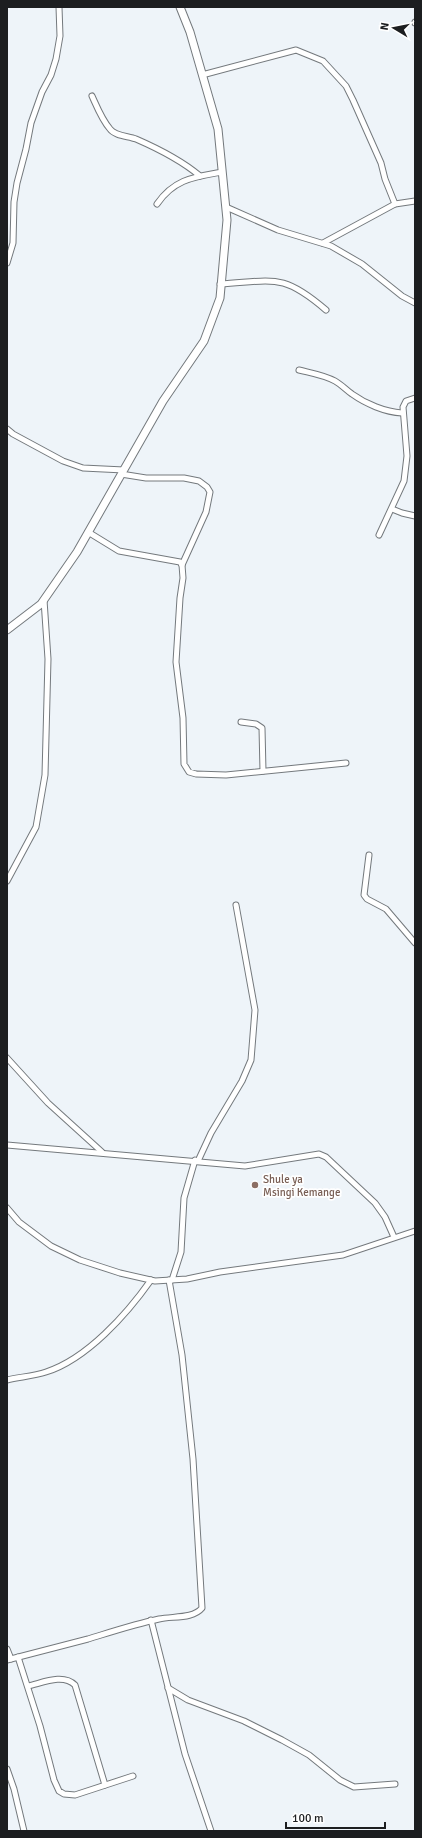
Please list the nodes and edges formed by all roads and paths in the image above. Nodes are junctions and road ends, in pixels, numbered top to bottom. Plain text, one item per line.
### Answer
1 (59, 7) edge
2 (180, 7) edge
3 (202, 75) junction
4 (92, 96) dead end
5 (222, 172) junction
6 (200, 176) junction
7 (415, 202) edge
8 (157, 204) dead end
9 (395, 204) junction
10 (226, 207) junction
11 (323, 243) junction
12 (7, 263) edge
13 (220, 284) junction
14 (415, 303) edge
15 (326, 310) dead end
16 (299, 370) dead end
17 (415, 398) edge
18 (402, 413) junction
19 (7, 429) edge
20 (122, 472) junction
21 (392, 509) junction
22 (415, 516) edge
23 (88, 532) junction
24 (379, 535) dead end
25 (182, 565) junction
26 (44, 600) junction
27 (7, 630) edge
28 (242, 722) dead end
29 (346, 763) dead end
30 (262, 771) junction
31 (369, 855) dead end
32 (7, 882) edge
33 (236, 905) dead end
34 (415, 943) edge
35 (7, 1058) edge
36 (7, 1145) edge
37 (102, 1152) junction
38 (197, 1160) junction
39 (7, 1208) edge
40 (415, 1231) edge
41 (394, 1237) junction
42 (151, 1280) junction
43 (171, 1280) junction
44 (7, 1380) edge
45 (151, 1620) junction
46 (7, 1650) edge
47 (18, 1657) junction
48 (9, 1660) edge
49 (28, 1686) junction
50 (168, 1688) junction
51 (7, 1769) edge
52 (133, 1776) dead end
53 (395, 1784) dead end
54 (105, 1785) junction
55 (24, 1831) edge
56 (211, 1831) edge

1 - 12 street
2 - 3 main road
3 - 5 main road
3 - 9 street
4 - 6 street
5 - 6 street
5 - 10 main road
6 - 8 street
7 - 9 street
9 - 11 street
10 - 11 street
10 - 13 main road
11 - 14 street
13 - 15 street
13 - 20 main road
16 - 18 street
17 - 18 street
18 - 21 street
19 - 20 street
20 - 23 main road
20 - 25 street
21 - 22 street
21 - 24 street
23 - 25 street
23 - 26 main road
25 - 30 street
26 - 27 main road
26 - 32 street
28 - 30 street
29 - 30 street
31 - 34 street
33 - 38 street
35 - 37 street
36 - 37 street
37 - 38 street
38 - 41 street
38 - 43 street
39 - 42 street
40 - 41 street
41 - 43 street
42 - 43 street
42 - 44 street
43 - 45 street
45 - 47 street
45 - 50 street
46 - 48 street
47 - 48 street
47 - 49 street
49 - 54 street
49 - 54 street
50 - 53 street
50 - 56 street
51 - 55 street
52 - 54 street

